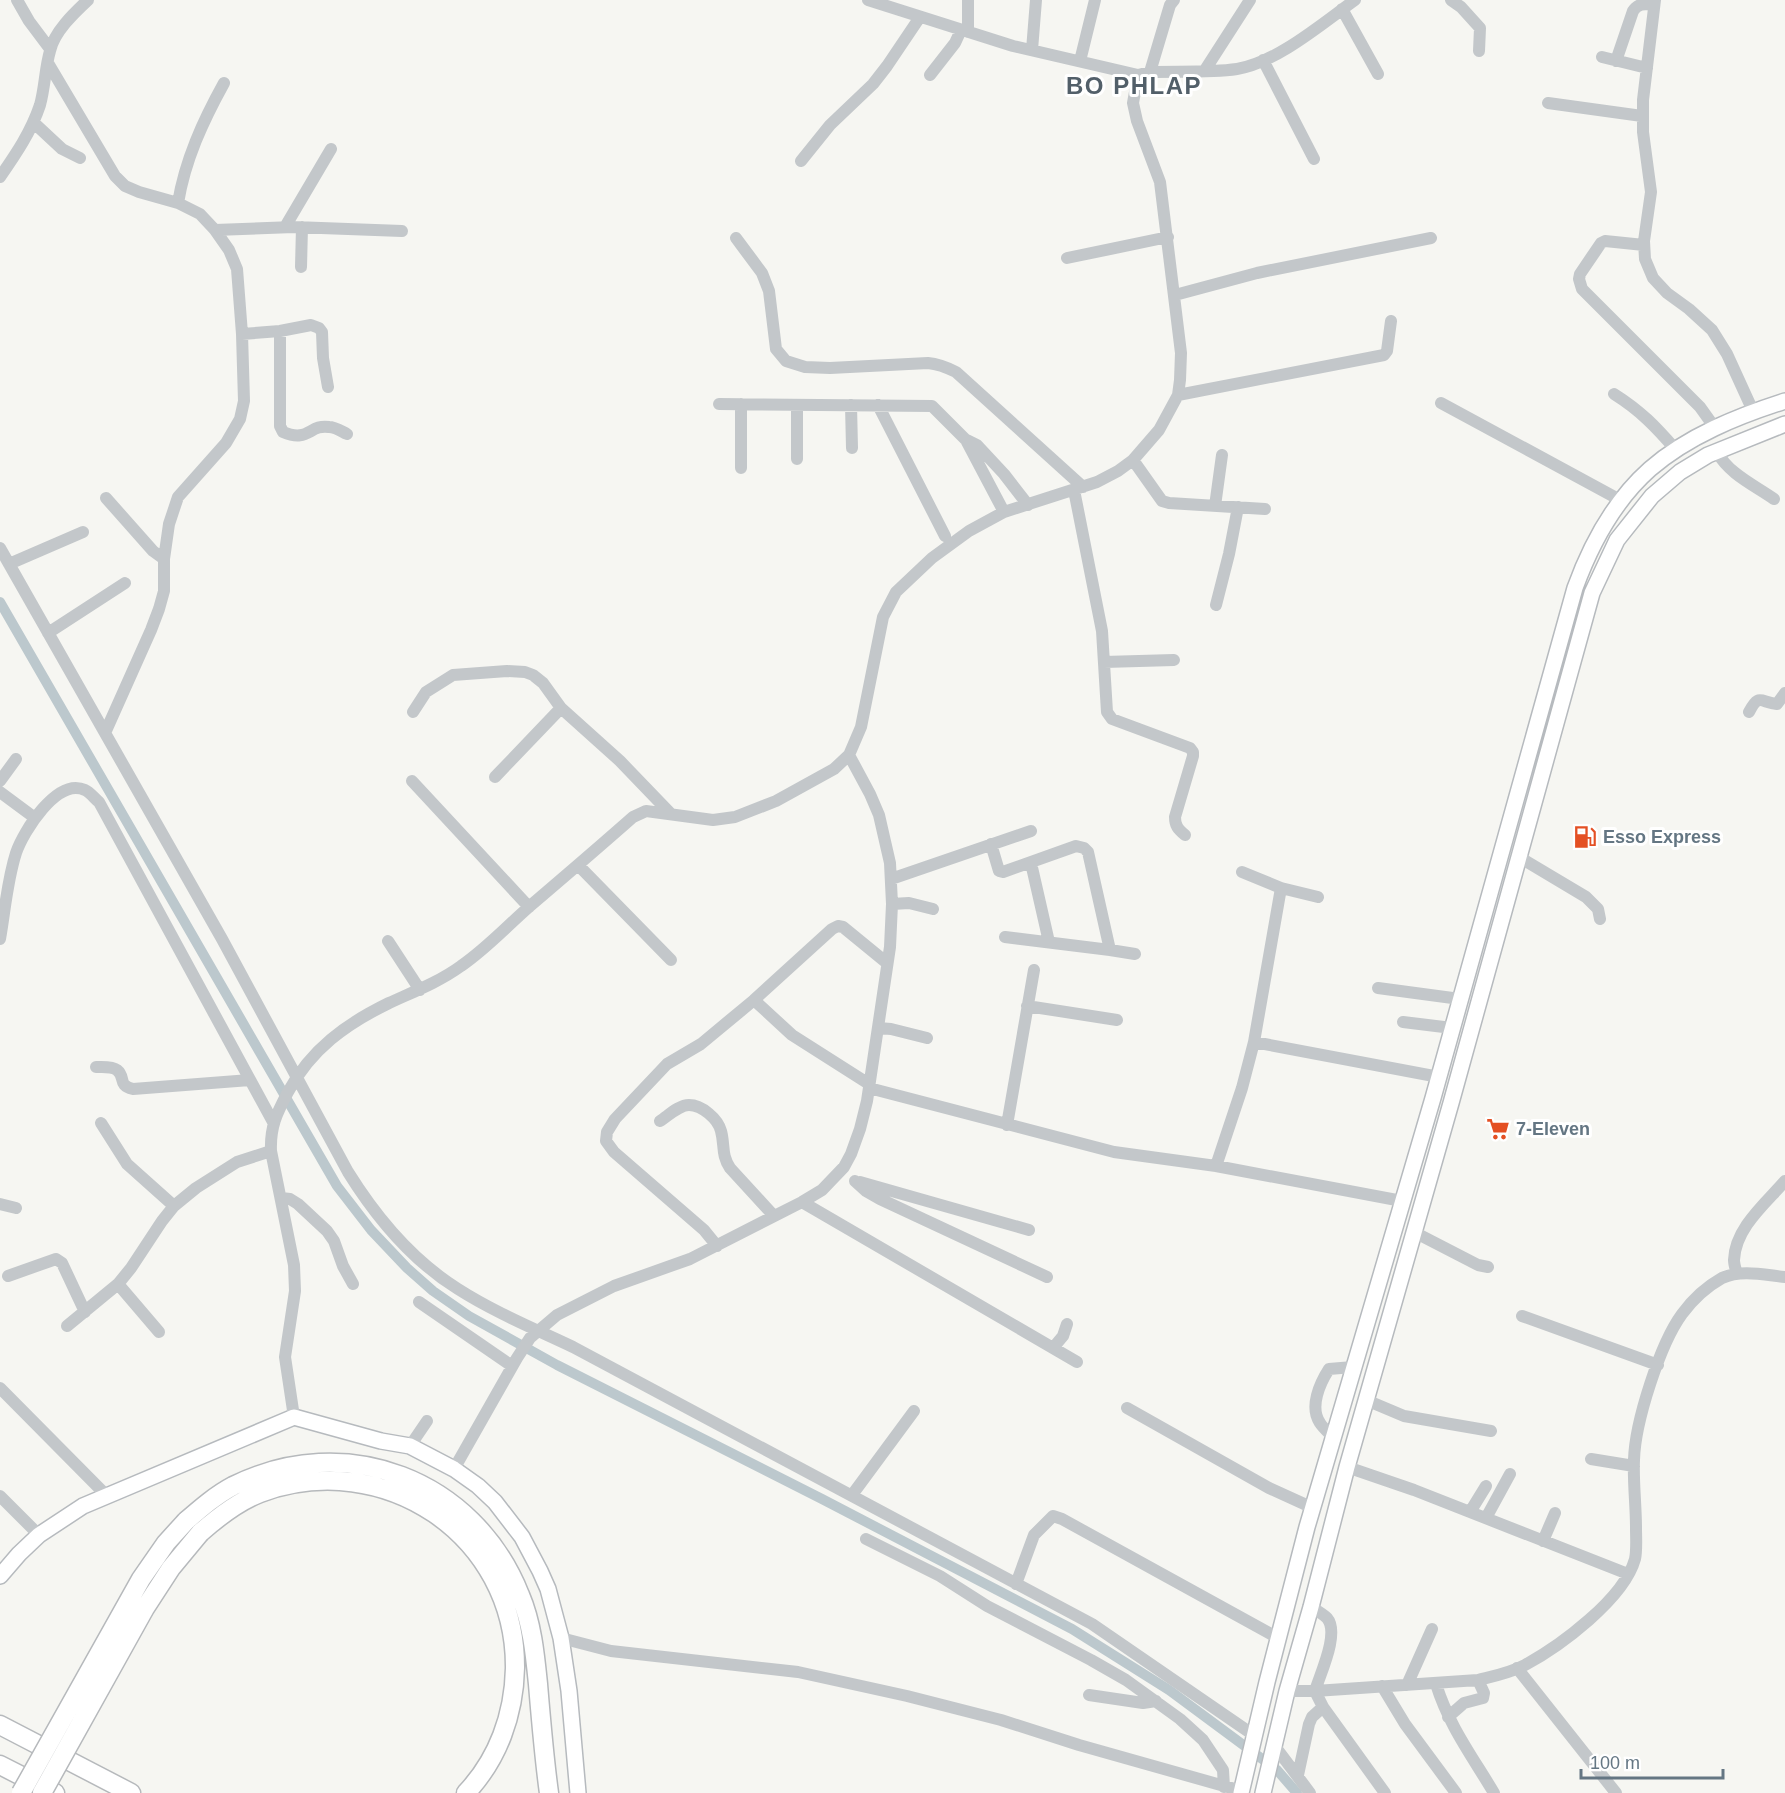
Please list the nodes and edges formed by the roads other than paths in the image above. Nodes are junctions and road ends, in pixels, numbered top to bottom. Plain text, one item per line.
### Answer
1 (17, 0) edge
2 (88, 0) edge
3 (868, 0) edge
4 (968, 0) edge
5 (1036, 0) edge
6 (1095, 0) edge
7 (1174, 0) edge
8 (1250, 0) edge
9 (1355, 0) edge
10 (1451, 0) edge
11 (1655, 2) edge
12 (1342, 9) junction
13 (920, 17) junction
14 (964, 31) junction
15 (50, 49) junction
16 (1032, 50) junction
17 (1479, 51) dead end
18 (1602, 57) dead end
19 (1263, 60) junction
20 (1080, 61) junction
21 (1616, 61) junction
22 (48, 63) junction
23 (1647, 68) junction
24 (1205, 70) junction
25 (1144, 73) junction
26 (1378, 74) dead end
27 (930, 75) dead end
28 (224, 83) dead end
29 (1548, 103) dead end
30 (1642, 116) junction
31 (33, 122) junction
32 (331, 148) dead end
33 (80, 158) dead end
34 (1314, 159) dead end
35 (801, 161) dead end
36 (0, 177) edge
37 (178, 203) junction
38 (285, 227) junction
39 (302, 227) junction
40 (215, 230) junction
41 (402, 231) dead end
42 (1168, 237) junction
43 (736, 238) dead end
44 (1431, 238) dead end
45 (1644, 245) junction
46 (1067, 258) dead end
47 (301, 267) dead end
48 (1175, 295) junction
49 (1391, 321) dead end
50 (280, 331) junction
51 (242, 334) junction
52 (328, 387) dead end
53 (1614, 394) dead end
54 (1178, 395) junction
55 (1785, 401) edge
56 (1441, 403) dead end
57 (719, 404) dead end
58 (741, 404) junction
59 (797, 405) junction
60 (851, 405) junction
61 (878, 405) junction
62 (1753, 411) junction
63 (1785, 424) edge
64 (1715, 428) junction
65 (347, 434) dead end
66 (965, 439) junction
67 (852, 448) dead end
68 (1676, 450) junction
69 (1717, 452) junction
70 (1222, 455) dead end
71 (797, 459) dead end
72 (1133, 460) junction
73 (741, 468) dead end
74 (1078, 488) junction
75 (106, 498) dead end
76 (1774, 499) dead end
77 (1622, 501) junction
78 (1028, 505) junction
79 (1215, 506) junction
80 (1238, 507) junction
81 (1265, 509) dead end
82 (1004, 512) junction
83 (83, 532) dead end
84 (945, 536) dead end
85 (0, 549) edge
86 (164, 559) junction
87 (9, 564) junction
88 (125, 583) dead end
89 (1216, 605) dead end
90 (48, 633) junction
91 (1174, 660) dead end
92 (1104, 662) junction
93 (1785, 693) edge
94 (561, 708) junction
95 (413, 712) dead end
96 (1749, 712) dead end
97 (105, 733) junction
98 (849, 756) junction
99 (16, 759) dead end
100 (495, 777) dead end
101 (0, 781) edge
102 (412, 781) dead end
103 (0, 792) edge
104 (670, 813) junction
105 (35, 818) junction
106 (1031, 831) dead end
107 (1185, 835) dead end
108 (992, 844) junction
109 (1520, 856) junction
110 (1031, 863) junction
111 (578, 865) junction
112 (1242, 872) dead end
113 (891, 879) junction
114 (1281, 888) junction
115 (1318, 897) dead end
116 (892, 904) junction
117 (529, 907) junction
118 (933, 909) dead end
119 (1600, 919) dead end
120 (1005, 937) dead end
121 (0, 939) edge
122 (388, 941) dead end
123 (1049, 942) junction
124 (1110, 950) junction
125 (1136, 954) dead end
126 (671, 960) dead end
127 (888, 963) junction
128 (1034, 970) dead end
129 (1378, 988) dead end
130 (420, 990) junction
131 (1460, 999) junction
132 (754, 1000) junction
133 (1028, 1006) junction
134 (1117, 1020) dead end
135 (1403, 1022) dead end
136 (878, 1028) junction
137 (1452, 1028) junction
138 (927, 1038) dead end
139 (1254, 1041) junction
140 (96, 1067) dead end
141 (1439, 1077) junction
142 (250, 1080) junction
143 (293, 1081) junction
144 (869, 1086) junction
145 (275, 1117) junction
146 (660, 1121) dead end
147 (101, 1123) dead end
148 (1007, 1125) junction
149 (271, 1151) junction
150 (1216, 1166) junction
151 (838, 1174) junction
152 (855, 1181) junction
153 (1785, 1181) edge
154 (281, 1198) junction
155 (1402, 1201) junction
156 (802, 1202) junction
157 (0, 1204) edge
158 (174, 1206) junction
159 (16, 1208) dead end
160 (774, 1216) junction
161 (1029, 1230) dead end
162 (1414, 1232) junction
163 (717, 1246) junction
164 (1488, 1267) dead end
165 (1737, 1274) junction
166 (8, 1276) dead end
167 (1047, 1277) dead end
168 (1785, 1277) edge
169 (118, 1284) junction
170 (353, 1284) dead end
171 (419, 1302) dead end
172 (85, 1312) junction
173 (1522, 1316) dead end
174 (1067, 1324) dead end
175 (67, 1326) dead end
176 (159, 1332) dead end
177 (534, 1334) junction
178 (1053, 1348) junction
179 (515, 1362) junction
180 (1077, 1362) dead end
181 (1658, 1365) junction
182 (1353, 1367) junction
183 (0, 1388) edge
184 (1366, 1400) junction
185 (1127, 1408) dead end
186 (914, 1411) dead end
187 (294, 1417) junction
188 (427, 1421) dead end
189 (1491, 1431) dead end
190 (1333, 1437) junction
191 (410, 1446) junction
192 (1591, 1459) dead end
193 (1634, 1466) junction
194 (1347, 1467) junction
195 (454, 1469) junction
196 (1509, 1474) dead end
197 (1486, 1486) dead end
198 (1341, 1490) junction
199 (106, 1495) junction
200 (852, 1495) junction
201 (0, 1496) edge
202 (1312, 1508) junction
203 (1470, 1512) junction
204 (1555, 1513) dead end
205 (1486, 1518) junction
206 (193, 1527) junction
207 (39, 1535) junction
208 (866, 1539) dead end
209 (1543, 1540) junction
210 (1628, 1574) junction
211 (0, 1576) edge
212 (1017, 1584) junction
213 (1311, 1607) junction
214 (1432, 1629) dead end
215 (561, 1638) junction
216 (1278, 1638) junction
217 (1517, 1668) junction
218 (1478, 1680) junction
219 (1436, 1684) junction
220 (1407, 1685) junction
221 (1382, 1686) junction
222 (1287, 1691) junction
223 (1315, 1691) junction
224 (1089, 1695) dead end
225 (1156, 1701) junction
226 (1323, 1707) junction
227 (1448, 1717) junction
228 (0, 1725) edge
229 (1254, 1740) junction
230 (1273, 1750) junction
231 (0, 1764) edge
232 (1298, 1775) junction
233 (111, 1782) junction
234 (1224, 1786) junction
235 (1264, 1788) edge
236 (1242, 1792) edge
237 (21, 1793) edge
238 (42, 1793) edge
239 (55, 1793) edge
240 (131, 1793) edge
241 (137, 1793) edge
242 (466, 1793) edge
243 (549, 1793) edge
244 (578, 1793) edge
245 (1311, 1793) edge
246 (1385, 1793) edge
247 (1456, 1793) edge
248 (1494, 1793) edge
249 (1616, 1793) edge

1 - 15 street
2 - 15 street
3 - 13 street
4 - 14 street
5 - 16 street
6 - 20 street
7 - 25 street
8 - 24 street
9 - 12 street
10 - 17 street
11 - 21 street
11 - 23 street
12 - 19 street
12 - 26 street
13 - 14 street
13 - 35 street
14 - 16 street
14 - 27 street
15 - 22 street
16 - 20 street
18 - 21 street
19 - 24 street
19 - 34 street
20 - 25 street
21 - 23 street
22 - 31 street
22 - 37 street
23 - 30 street
24 - 25 street
25 - 42 street
28 - 37 street
29 - 30 street
30 - 45 street
31 - 33 street
31 - 36 street
32 - 38 street
37 - 40 street
38 - 39 street
38 - 40 street
39 - 41 street
39 - 47 street
40 - 51 street
42 - 46 street
42 - 48 street
43 - 74 street
44 - 48 street
45 - 62 street
45 - 64 street
48 - 54 street
49 - 54 street
50 - 51 street
50 - 52 street
50 - 65 street
51 - 86 street
53 - 68 street
54 - 72 street
55 - 62 main road
56 - 77 street
57 - 58 street
58 - 59 street
58 - 73 street
59 - 60 street
59 - 71 street
60 - 61 street
60 - 67 street
61 - 66 street
61 - 84 street
62 - 64 main road
63 - 69 main road
64 - 68 main road
66 - 78 street
66 - 82 street
68 - 77 main road
69 - 76 street
69 - 109 main road
70 - 79 street
72 - 74 street
72 - 79 street
74 - 78 street
74 - 92 street
75 - 86 street
77 - 131 main road
78 - 82 street
79 - 80 street
80 - 81 street
80 - 89 street
82 - 98 street
83 - 87 street
85 - 87 street
86 - 97 street
87 - 90 street
88 - 90 street
90 - 97 street
91 - 92 street
92 - 107 street
93 - 96 street
94 - 95 street
94 - 100 street
94 - 104 street
97 - 143 street
98 - 104 street
98 - 113 street
99 - 101 street
102 - 117 street
103 - 105 street
104 - 111 street
105 - 121 street
105 - 142 street
106 - 108 street
108 - 110 street
108 - 113 street
109 - 119 street
109 - 162 main road
110 - 123 street
110 - 124 street
111 - 117 street
111 - 126 street
112 - 114 street
113 - 116 street
114 - 115 street
114 - 139 street
116 - 118 street
116 - 127 street
117 - 130 street
120 - 123 street
122 - 130 street
123 - 124 street
124 - 125 street
127 - 132 street
127 - 136 street
128 - 133 street
129 - 131 street
130 - 143 street
131 - 137 main road
132 - 144 street
132 - 163 street
133 - 134 street
133 - 148 street
135 - 137 street
136 - 138 street
136 - 144 street
137 - 141 main road
139 - 141 street
139 - 150 street
140 - 142 street
141 - 155 main road
142 - 145 street
143 - 145 street
143 - 177 street
144 - 148 street
144 - 151 street
145 - 149 street
146 - 160 street
147 - 158 street
148 - 150 street
149 - 154 street
149 - 158 street
150 - 155 street
151 - 152 street
151 - 156 street
152 - 161 street
152 - 167 street
153 - 165 street
154 - 170 street
154 - 187 street
155 - 182 main road
156 - 160 street
156 - 178 street
157 - 159 street
158 - 169 street
160 - 163 street
162 - 164 street
162 - 184 main road
163 - 177 street
165 - 168 street
165 - 181 street
166 - 172 street
169 - 172 street
169 - 176 street
171 - 179 street
172 - 175 street
173 - 181 street
174 - 178 street
177 - 179 street
177 - 200 street
178 - 180 street
179 - 195 street
181 - 193 street
182 - 190 main road
182 - 190 street
183 - 199 street
184 - 189 street
184 - 194 main road
185 - 202 street
186 - 200 street
187 - 191 main road
187 - 199 main road
188 - 191 street
190 - 202 main road
191 - 195 main road
192 - 193 street
193 - 210 street
194 - 198 main road
194 - 203 street
195 - 215 main road
196 - 205 street
197 - 203 street
198 - 202 main road
198 - 213 main road
199 - 207 main road
200 - 212 street
201 - 207 street
202 - 216 main road
203 - 205 street
204 - 209 street
205 - 209 street
206 - 237 highway, bridge
206 - 238 highway, bridge
206 - 242 highway
206 - 243 highway
207 - 211 main road
208 - 225 street
209 - 210 street
210 - 217 street
212 - 216 street
212 - 229 street
213 - 222 main road
213 - 223 street
214 - 220 street
215 - 234 street
215 - 244 main road
216 - 229 main road
217 - 218 street
217 - 249 street
218 - 219 street
218 - 227 street
219 - 220 street
219 - 227 street
220 - 221 street
221 - 223 street
221 - 247 street
222 - 223 street
222 - 230 main road
223 - 226 street
224 - 225 street
225 - 234 street
226 - 232 street
226 - 246 street
227 - 248 street
228 - 233 highway
229 - 236 main road
230 - 232 street
230 - 235 main road
231 - 239 highway
232 - 245 street
233 - 240 highway
233 - 241 highway
234 - 236 street

